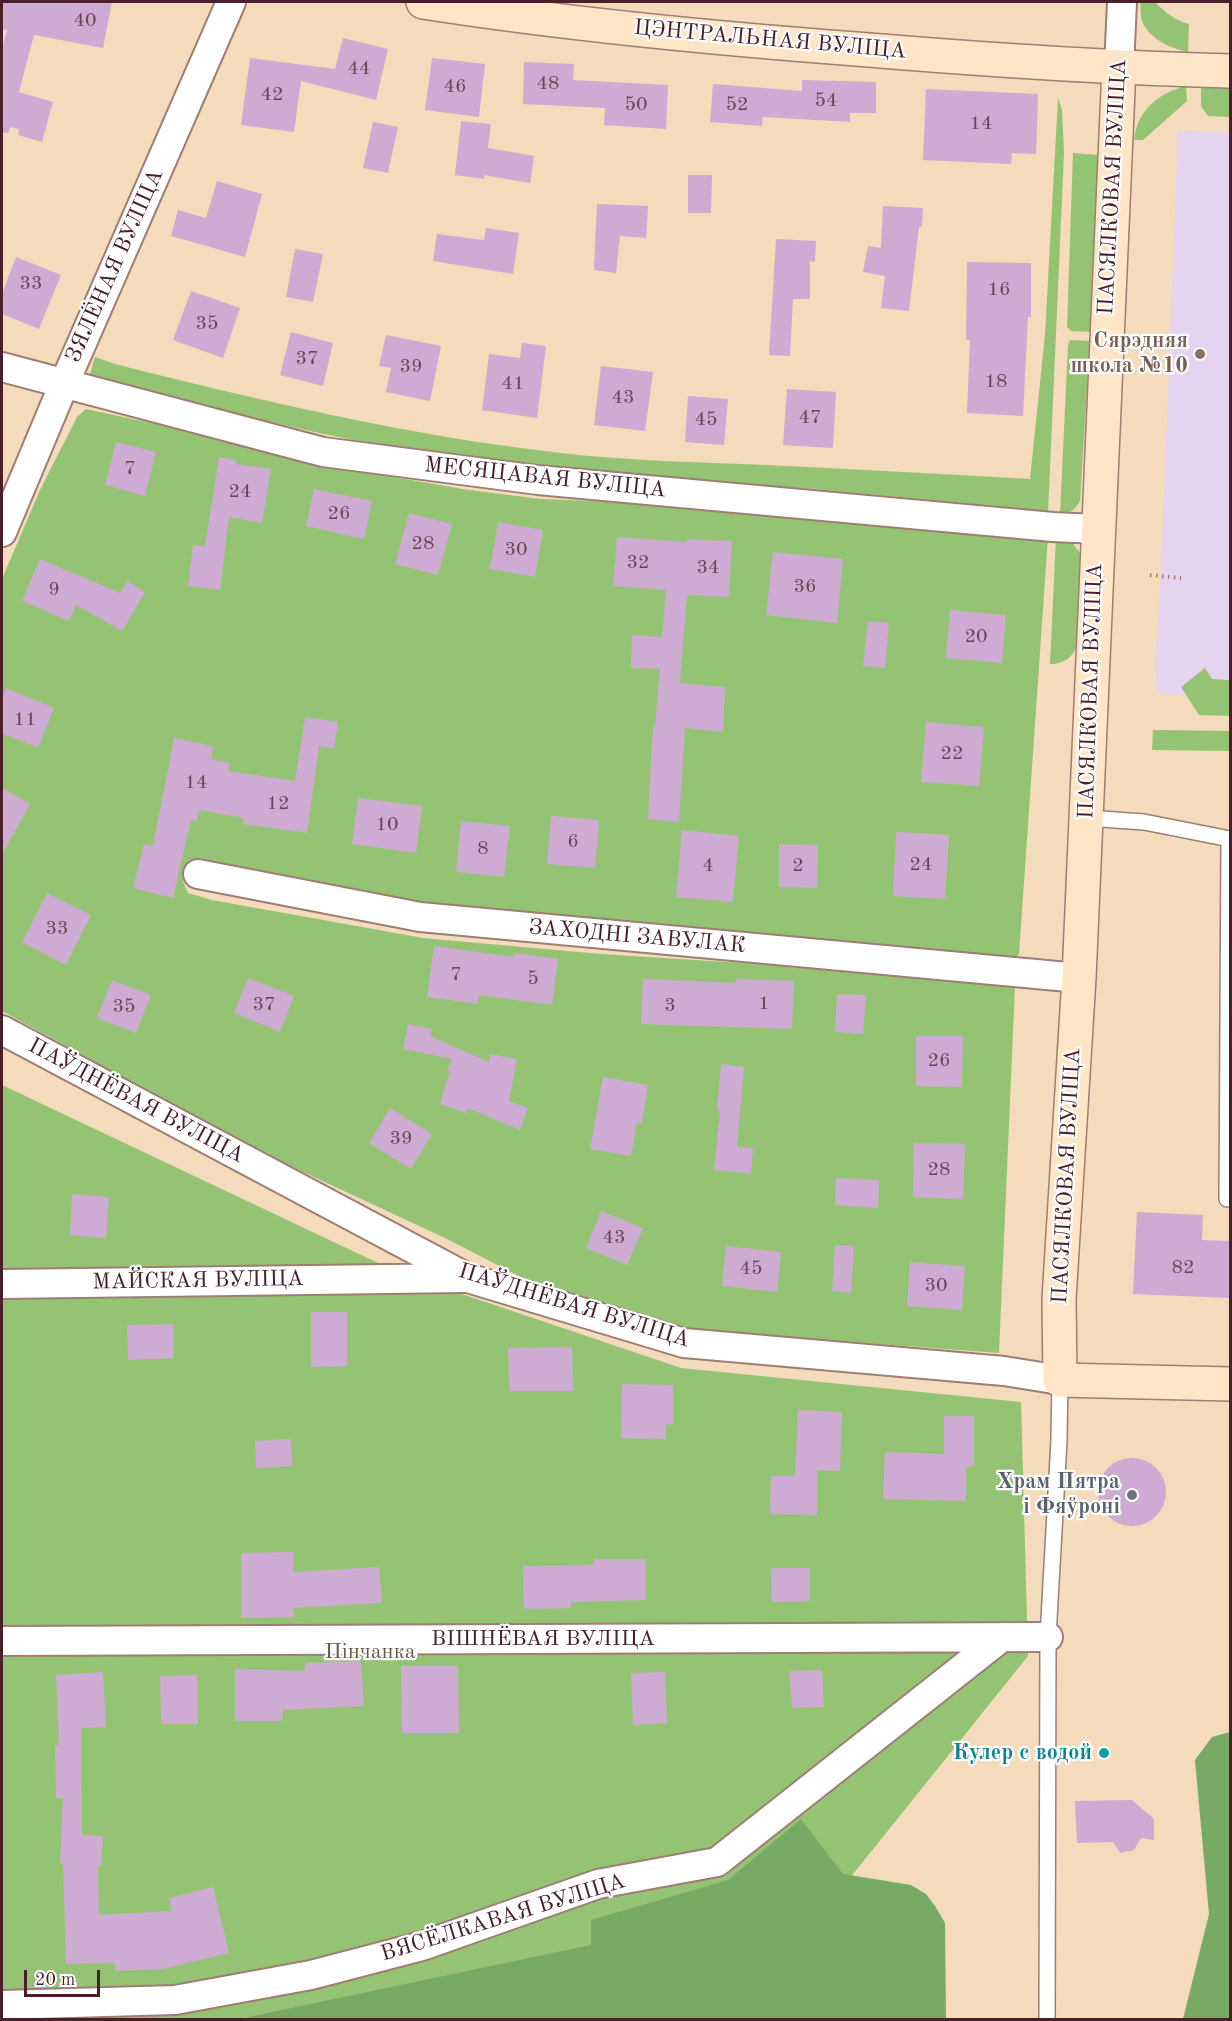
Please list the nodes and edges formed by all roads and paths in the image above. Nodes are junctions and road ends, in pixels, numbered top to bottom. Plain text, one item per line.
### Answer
1 (231, 2) edge
2 (423, 2) edge
3 (1122, 2) edge
4 (1119, 67) junction
5 (1230, 71) edge
6 (2, 367) edge
7 (64, 384) junction
8 (1098, 529) junction
9 (2, 532) edge
10 (1150, 575) dead end
11 (1181, 578) dead end
12 (1086, 818) junction
13 (1230, 839) edge
14 (198, 874) dead end
15 (1079, 978) junction
16 (2, 1030) edge
17 (1227, 1199) dead end
18 (468, 1278) junction
19 (2, 1284) edge
20 (1060, 1380) junction
21 (1230, 1384) edge
22 (1002, 1637) junction
23 (1048, 1637) junction
24 (2, 1641) edge
25 (2, 2005) edge
26 (1047, 2019) edge

1 - 7 street, ЗЯЛЁНАЯ ВУЛІЦА
2 - 4 street, ЦЭНТРАЛЬНАЯ ВУЛІЦА
3 - 4 street, ПАСЯЛКОВАЯ ВУЛІЦА
4 - 5 street, ЦЭНТРАЛЬНАЯ ВУЛІЦА
4 - 8 street, ПАСЯЛКОВАЯ ВУЛІЦА
6 - 7 street, МЕСЯЦАВАЯ ВУЛІЦА
7 - 8 street, МЕСЯЦАВАЯ ВУЛІЦА
7 - 9 street, ЗЯЛЁНАЯ ВУЛІЦА
8 - 12 street, ПАСЯЛКОВАЯ ВУЛІЦА
10 - 11 path
12 - 13 lane
12 - 15 street, ПАСЯЛКОВАЯ ВУЛІЦА
13 - 17 lane
14 - 15 street, ЗАХОДНІ ЗАВУЛАК
15 - 20 street, ПАСЯЛКОВАЯ ВУЛІЦА
16 - 18 street, ПАЎДНЁВАЯ ВУЛІЦА
18 - 19 street, МАЙСКАЯ ВУЛІЦА
18 - 20 street, ПАЎДНЁВАЯ ВУЛІЦА
20 - 21 street
20 - 23 lane
22 - 23 street, ВІШНЁВАЯ ВУЛІЦА
22 - 24 street, ВІШНЁВАЯ ВУЛІЦА
22 - 25 street, ВЯСЁЛКАВАЯ ВУЛІЦА
23 - 26 lane

